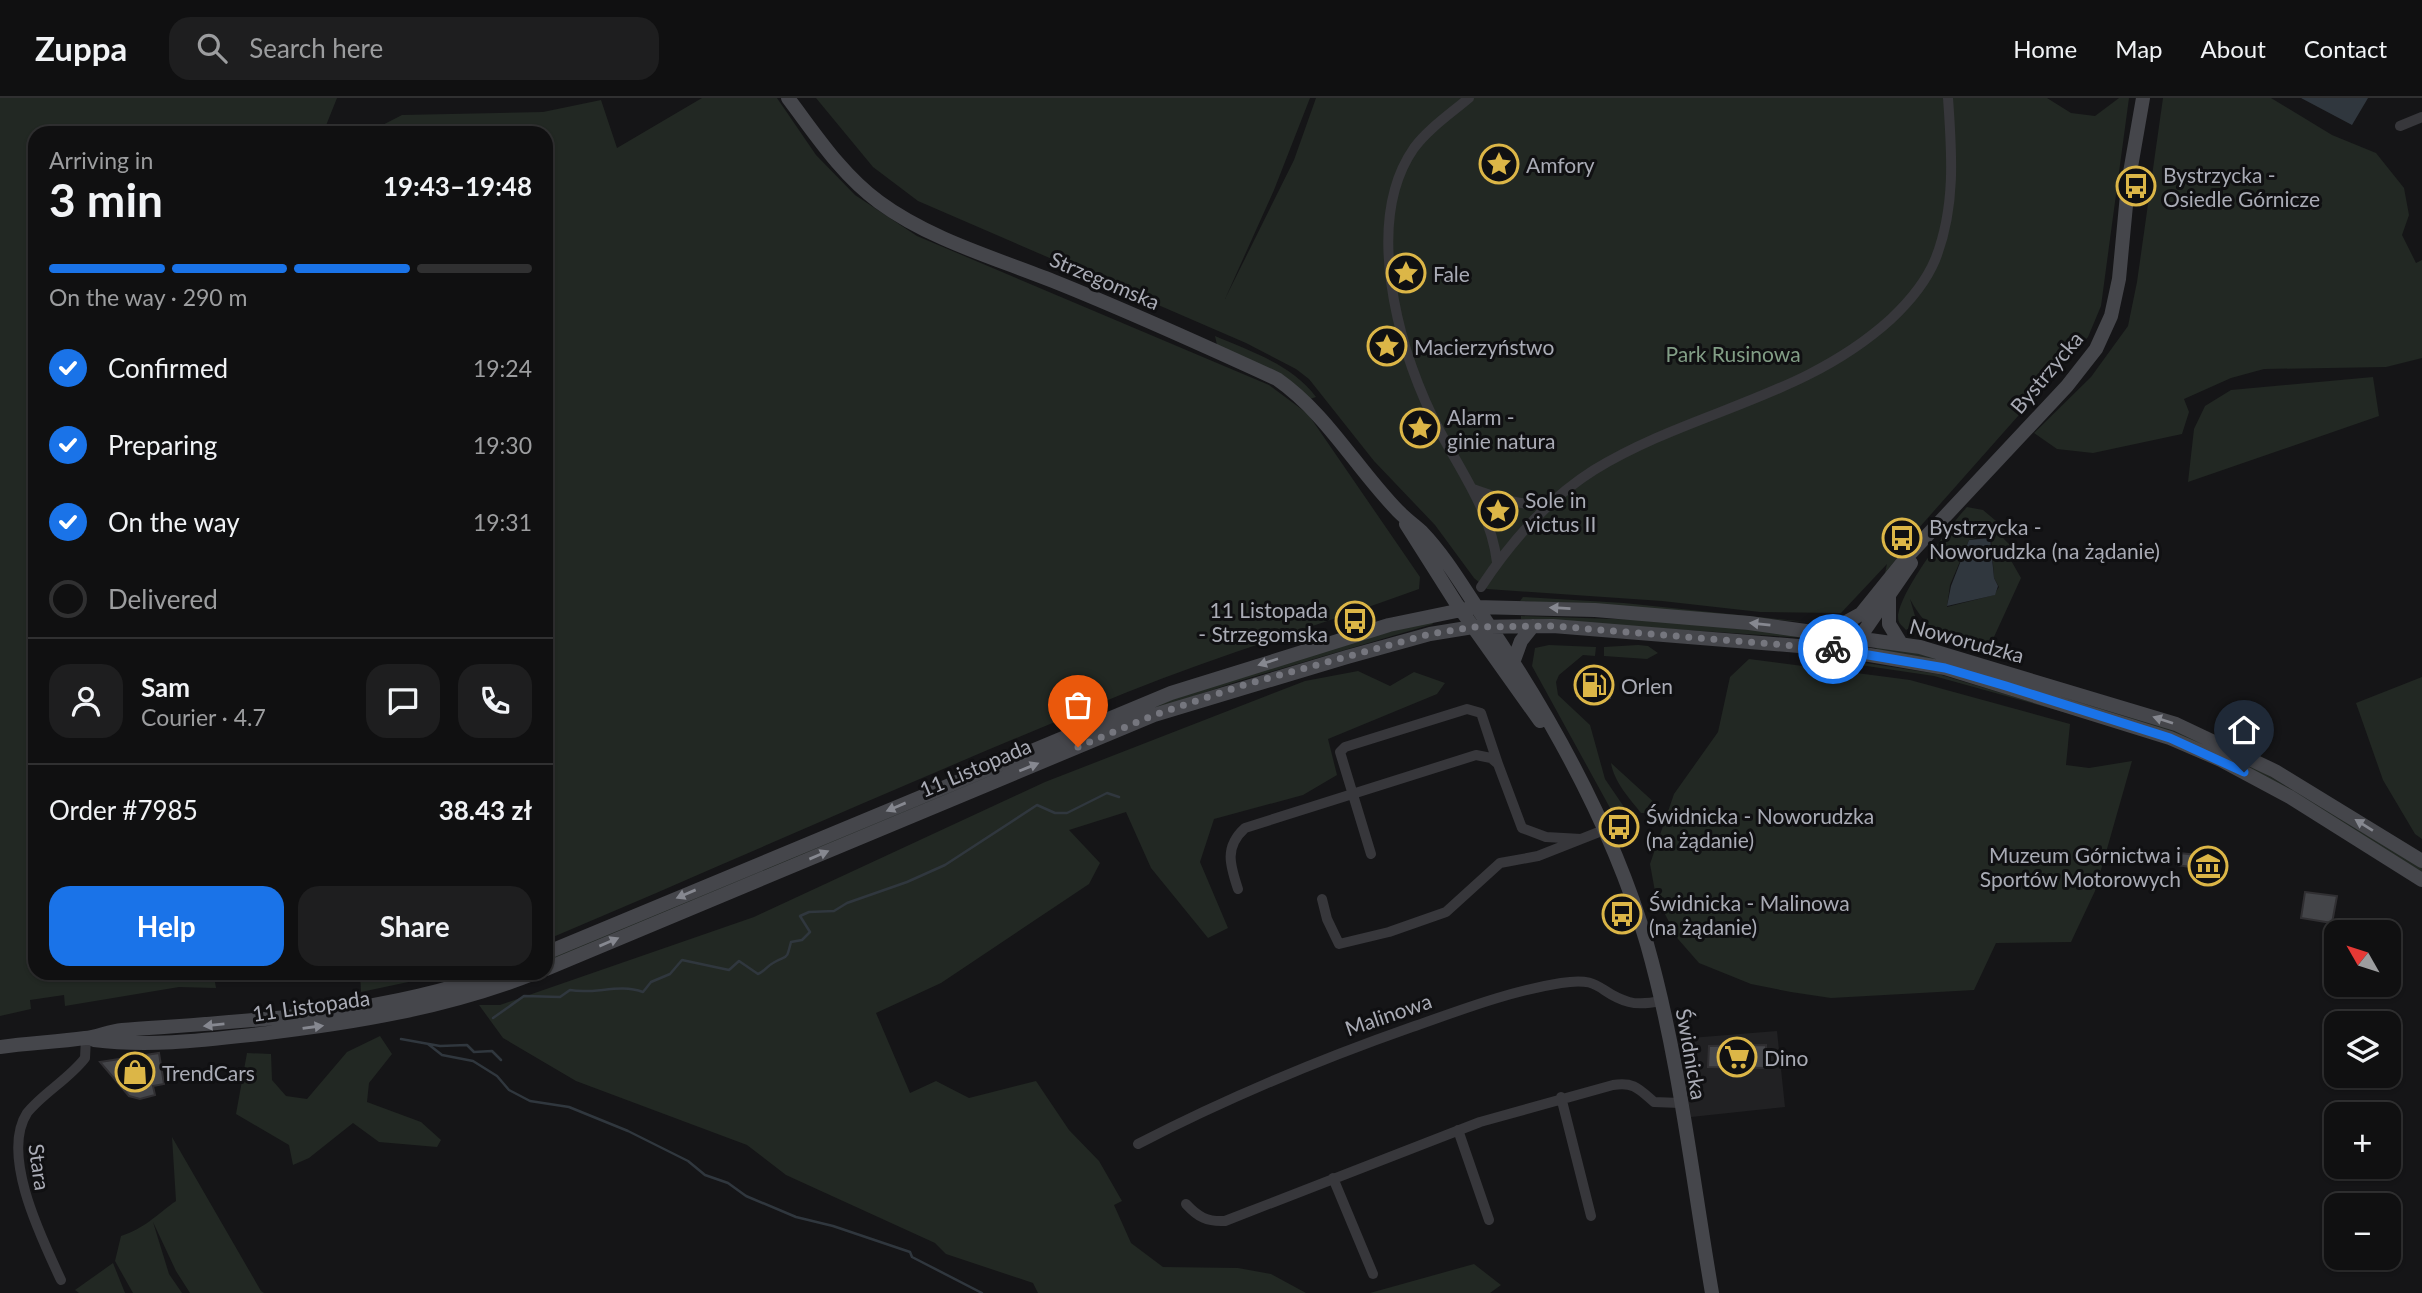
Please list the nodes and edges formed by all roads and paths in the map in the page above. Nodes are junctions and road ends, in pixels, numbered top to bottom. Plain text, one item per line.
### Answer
1 (788, 98) edge
2 (1469, 98) edge
3 (1948, 98) edge
4 (2143, 98) edge
5 (2422, 117) edge
6 (2400, 126) dead end
7 (1473, 489) junction
8 (1555, 500) junction
9 (1399, 511) junction
10 (1914, 551) junction
11 (1497, 562) junction
12 (1444, 585) junction
13 (1481, 587) dead end
14 (1889, 596) junction
15 (1476, 607) junction
16 (1460, 608) junction
17 (1861, 614) junction
18 (1431, 615) junction
19 (1489, 625) junction
20 (1534, 626) junction
21 (1473, 627) junction
22 (1828, 632) junction
23 (1860, 637) junction
24 (1900, 642) junction
25 (1835, 649) junction
26 (1871, 655) junction
27 (1514, 660) junction
28 (1570, 762) junction
29 (1498, 764) junction
30 (1352, 794) junction
31 (1604, 830) junction
32 (1581, 839) junction
33 (1371, 854) dead end
34 (2422, 861) edge
35 (2422, 880) edge
36 (1238, 890) dead end
37 (1322, 899) dead end
38 (553, 950) edge
39 (553, 965) edge
40 (473, 980) edge
41 (514, 980) edge
42 (1661, 1001) junction
43 (86, 1038) junction
44 (0, 1047) edge
45 (1561, 1097) junction
46 (1680, 1103) junction
47 (1458, 1130) junction
48 (1138, 1144) dead end
49 (1333, 1178) junction
50 (1186, 1204) dead end
51 (1591, 1216) dead end
52 (1489, 1220) dead end
53 (1373, 1274) dead end
54 (61, 1280) dead end
55 (1712, 1293) edge

1 - 9 main road, Strzegomska
2 - 7 street
3 - 8 street
4 - 10 main road, Bystrzycka
5 - 6 street
7 - 8 street
7 - 11 street
8 - 11 street
9 - 12 main road, Strzegomska
9 - 15 main road, Strzegomska
10 - 14 main road, Bystrzycka
10 - 17 main road, Bystrzycka
11 - 13 street
12 - 16 main road, Strzegomska
12 - 18 main road
14 - 23 main road, Bystrzycka
14 - 24 main road
15 - 16 main road, Noworudzka
15 - 19 main road, Strzegomska
22 -> 15 main road, Noworudzka
16 - 18 main road, 11 Listopada
16 - 21 main road, Świdnicka
17 - 22 main road, Bystrzycka
17 - 23 main road
18 -> 38 main road, 11 Listopada
19 - 20 main road, Noworudzka
19 - 21 main road, Noworudzka
19 - 27 main road, Świdnicka
20 - 25 main road, Noworudzka
20 - 27 main road
21 - 28 main road, Świdnicka
39 -> 21 main road, 11 Listopada
22 - 23 main road, Noworudzka
23 - 24 main road, Noworudzka
23 - 25 main road, Bystrzycka
23 - 26 main road
34 -> 24 main road, Noworudzka
25 - 26 main road, Noworudzka
26 - 35 main road, Noworudzka
27 - 28 main road, Świdnicka
28 - 31 main road, Świdnicka
29 - 30 street
29 - 30 street
29 - 32 street
30 - 33 street
30 - 36 street
31 - 32 street
31 - 42 main road, Świdnicka
32 - 37 street
40 -> 43 main road, 11 Listopada
43 -> 41 main road, 11 Listopada
42 - 46 main road, Świdnicka
42 - 48 street, Malinowa
43 - 44 main road, 11 Listopada
43 - 54 street, Stara
45 - 46 street
45 - 47 street
45 - 51 street
46 - 55 main road, Świdnicka
47 - 49 street
47 - 52 street
49 - 50 street
49 - 53 street

